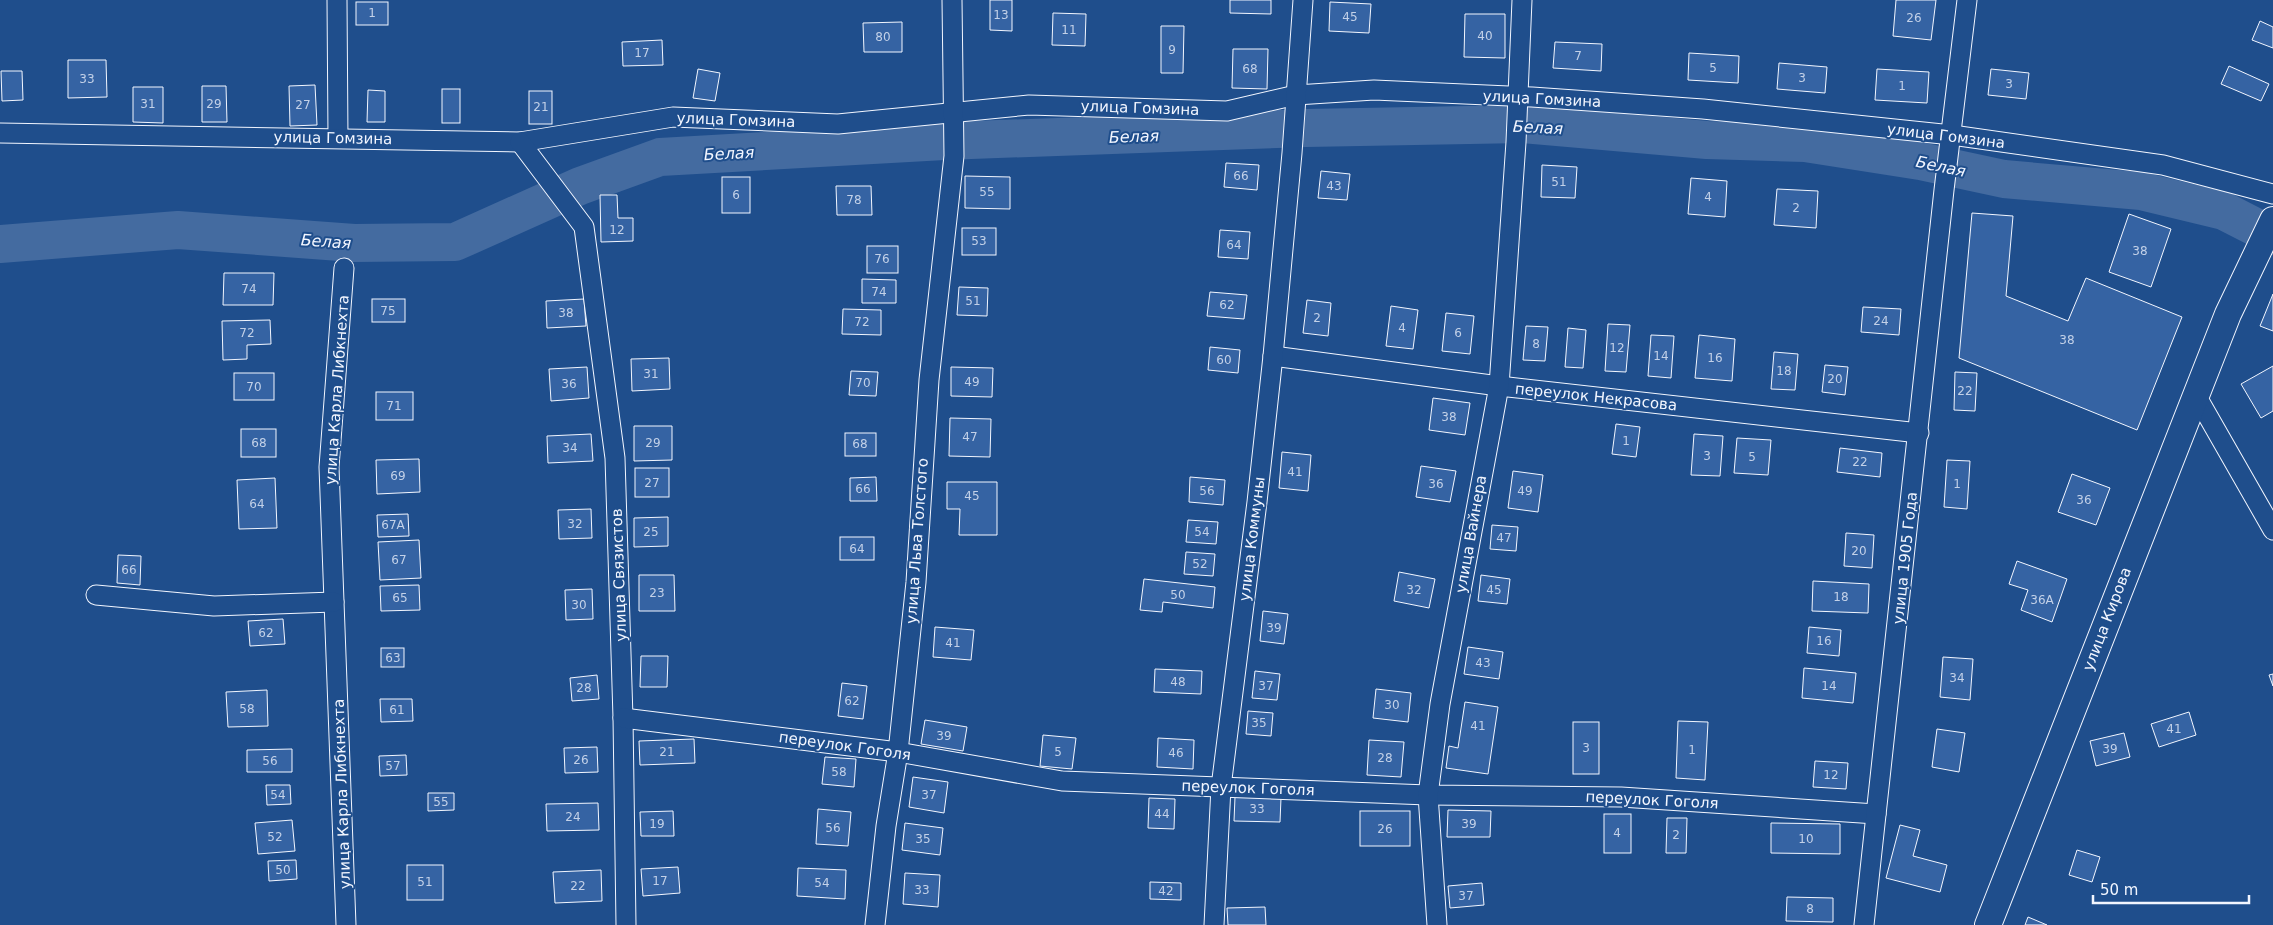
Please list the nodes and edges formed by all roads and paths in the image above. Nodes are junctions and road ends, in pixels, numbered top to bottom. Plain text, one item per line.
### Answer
1 (337, 0) edge
2 (952, 0) edge
3 (1303, 0) edge
4 (1522, 0) edge
5 (1967, 0) edge
6 (1296, 95) junction
7 (1518, 97) junction
8 (954, 111) junction
9 (0, 133) edge
10 (1952, 135) junction
11 (338, 138) junction
12 (520, 142) junction
13 (2273, 194) edge
14 (2273, 220) edge
15 (344, 268) dead end
16 (1273, 356) junction
17 (1499, 386) junction
18 (2197, 397) junction
19 (1919, 433) junction
20 (2273, 530) edge
21 (96, 595) dead end
22 (334, 602) junction
23 (623, 718) junction
24 (898, 752) junction
25 (1221, 786) junction
26 (1428, 795) junction
27 (1876, 814) junction
28 (346, 925) edge
29 (626, 925) edge
30 (875, 925) edge
31 (1214, 925) edge
32 (1436, 925) edge
33 (1864, 925) edge
34 (1988, 925) edge

1 - 11 street
2 - 8 street
3 - 6 street
4 - 7 street
5 - 10 street
6 - 7 street, улица Гомзина
6 - 8 street, улица Гомзина
6 - 16 street, улица Коммуны
7 - 10 street, улица Гомзина
7 - 17 street, улица Вайнера
8 - 12 street, улица Гомзина
8 - 24 street, улица Льва Толстого
9 - 11 street, улица Гомзина
10 - 13 street, улица Гомзина
10 - 19 street, улица 1905 Года
11 - 12 street, улица Гомзина
12 - 23 street, улица Связистов
14 - 18 main road, улица Кирова
15 - 22 street, улица Карла Либкнехта
16 - 17 street, переулок Некрасова
16 - 25 street, улица Коммуны
17 - 19 street, переулок Некрасова
17 - 26 street, улица Вайнера
18 - 20 street
18 - 34 main road, улица Кирова
19 - 27 street, улица 1905 Года
21 - 22 street
22 - 28 street, улица Карла Либкнехта
23 - 24 street, переулок Гоголя
23 - 29 street, улица Связистов
24 - 25 street, переулок Гоголя
24 - 30 street, улица Льва Толстого
25 - 26 street, переулок Гоголя
25 - 31 street, улица Коммуны
26 - 27 street, переулок Гоголя
26 - 32 street, улица Вайнера
27 - 33 street, улица 1905 Года

